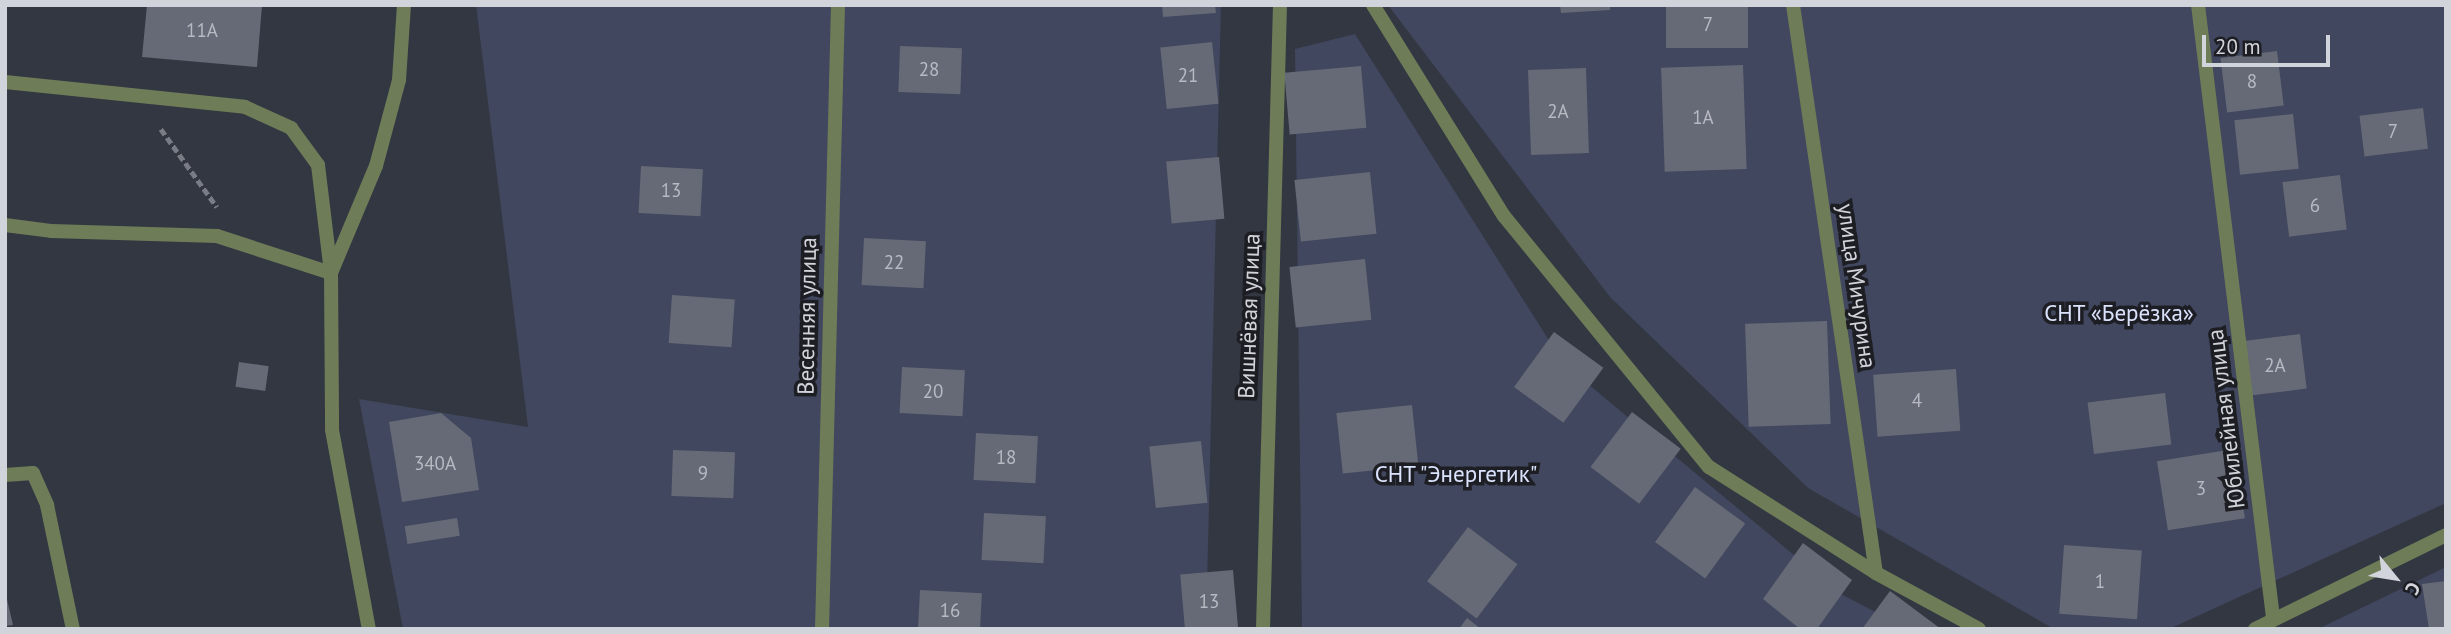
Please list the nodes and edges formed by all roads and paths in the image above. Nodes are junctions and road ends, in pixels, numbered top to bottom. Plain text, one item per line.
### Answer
1 (404, 5) edge
2 (838, 5) edge
3 (1280, 5) edge
4 (1373, 5) edge
5 (1793, 5) edge
6 (2198, 5) edge
7 (5, 82) edge
8 (139, 98) junction
9 (5, 225) edge
10 (244, 245) junction
11 (331, 273) junction
12 (5, 475) edge
13 (2446, 535) edge
14 (1876, 573) junction
15 (2273, 618) junction
16 (73, 629) edge
17 (369, 629) edge
18 (822, 629) edge
19 (1263, 629) edge
20 (1979, 629) edge
21 (2255, 629) edge

1 - 11 street
2 - 18 street, Весенняя улица
3 - 19 street, Вишнёвая улица
4 - 14 street
5 - 14 street, улица Мичурина
6 - 15 street, Юбилейная улица
7 - 8 street
8 - 10 path
8 - 11 street
9 - 10 street
10 - 11 street
11 - 17 street
12 - 16 street
13 - 15 street
14 - 20 street
15 - 21 street

